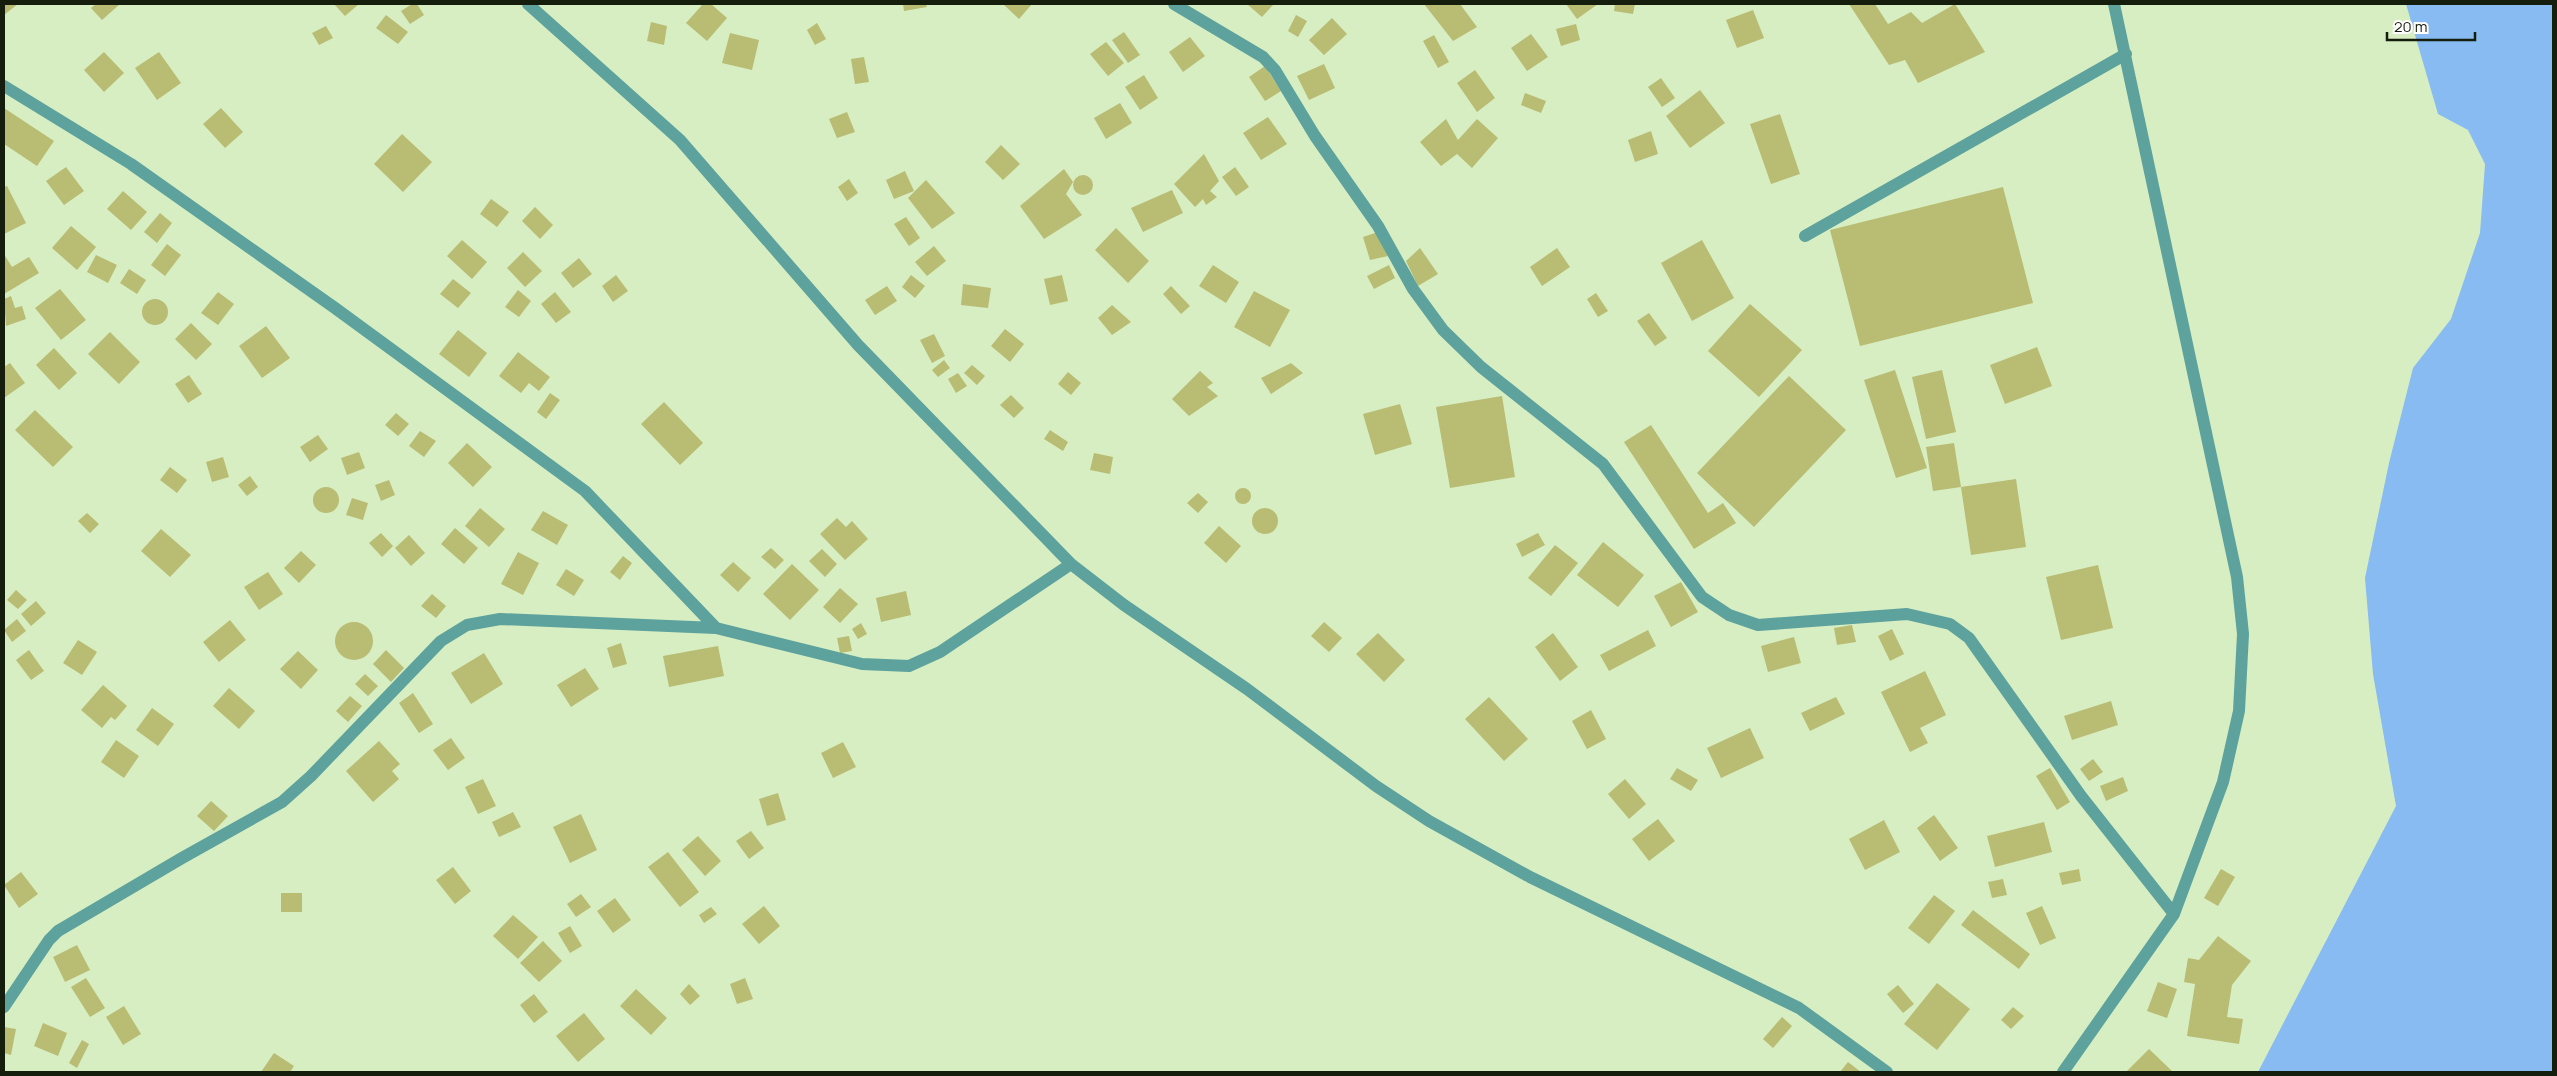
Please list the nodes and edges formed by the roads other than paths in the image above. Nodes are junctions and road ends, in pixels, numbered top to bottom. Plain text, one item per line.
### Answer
1 (528, 4) edge
2 (1174, 4) edge
3 (2114, 4) edge
4 (2126, 54) junction
5 (4, 86) edge
6 (1805, 236) dead end
7 (1071, 564) junction
8 (716, 628) junction
9 (2174, 914) junction
10 (4, 1007) edge
11 (1888, 1072) edge
12 (2063, 1072) edge

1 - 7 street
2 - 9 street
3 - 4 street
4 - 6 street
4 - 9 street
5 - 8 street
7 - 8 street
7 - 11 street
8 - 10 street
9 - 12 street

